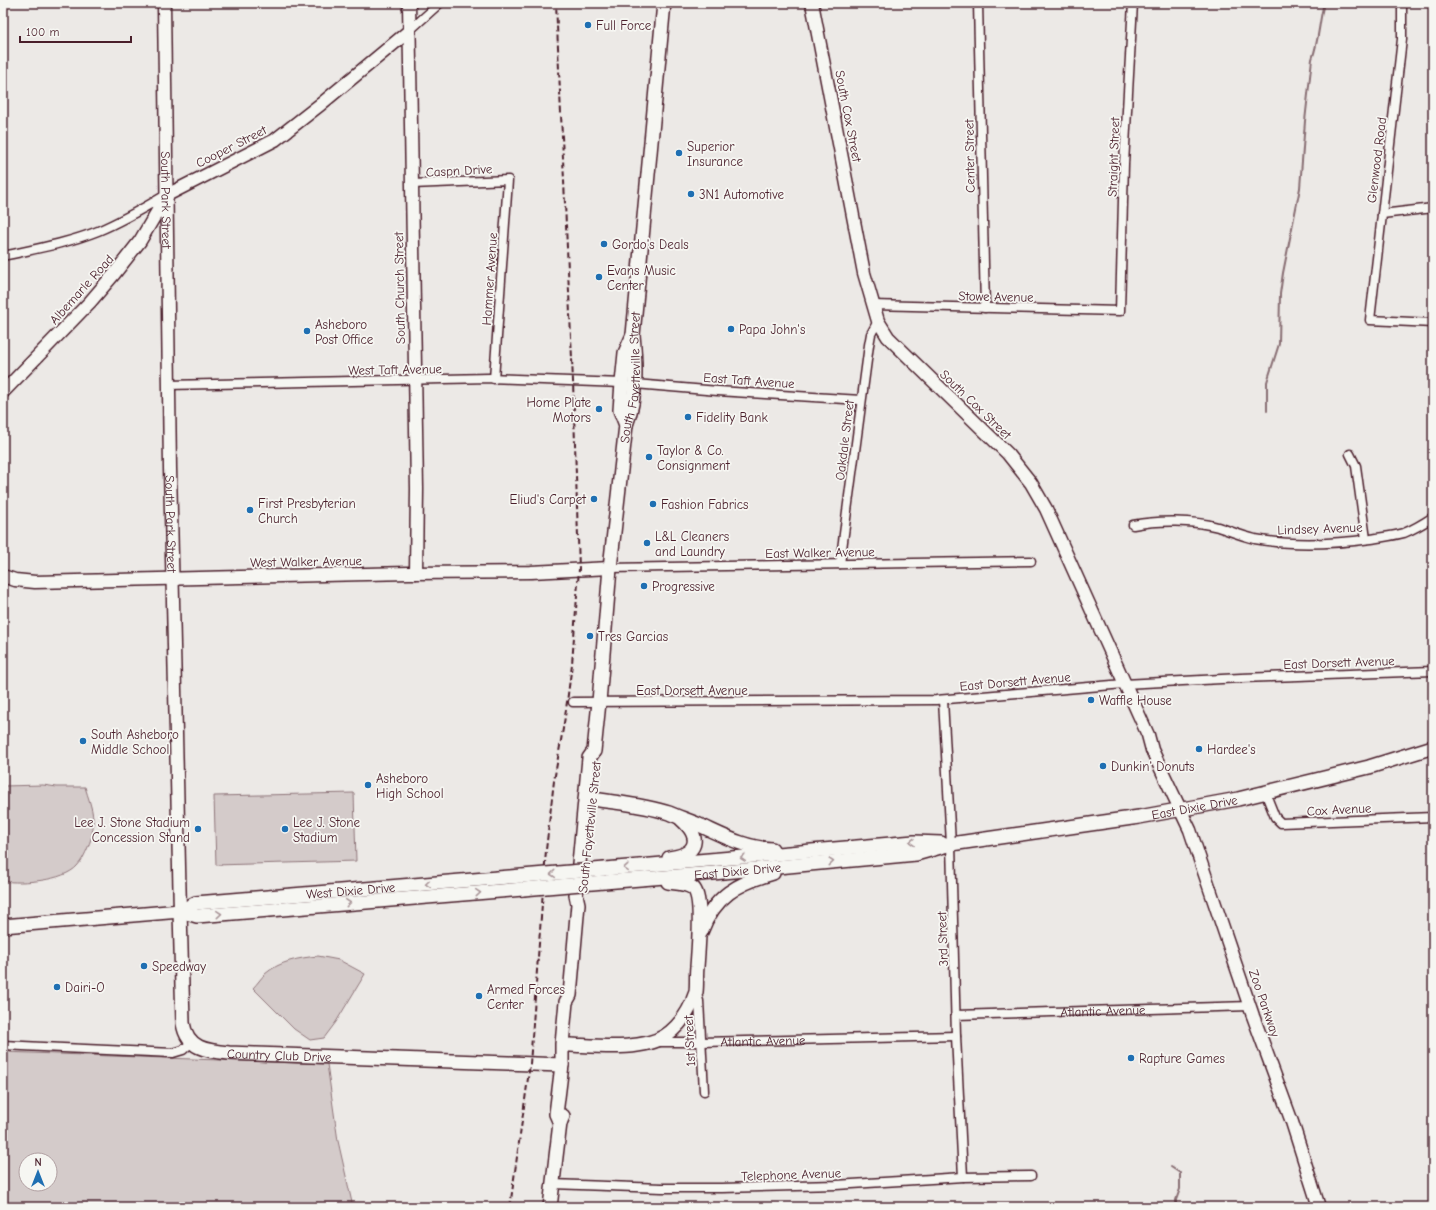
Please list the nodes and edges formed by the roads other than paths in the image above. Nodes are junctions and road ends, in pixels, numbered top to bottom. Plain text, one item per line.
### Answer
1 (164, 3) edge
2 (409, 3) edge
3 (440, 3) edge
4 (664, 3) edge
5 (812, 3) edge
6 (978, 3) edge
7 (1133, 3) edge
8 (1402, 3) edge
9 (409, 31) junction
10 (508, 180) joint
11 (412, 184) junction
12 (167, 195) junction
13 (1433, 208) edge
14 (1382, 214) junction
15 (3, 256) edge
16 (872, 305) junction
17 (985, 308) junction
18 (1120, 311) joint
19 (878, 321) junction
20 (1433, 323) edge
21 (494, 379) junction
22 (414, 380) junction
23 (628, 384) junction
24 (168, 385) junction
25 (3, 392) edge
26 (861, 400) junction
27 (1350, 454) dead end
28 (1433, 517) edge
29 (1133, 525) dead end
30 (1366, 539) junction
31 (1031, 561) dead end
32 (840, 564) junction
33 (610, 568) junction
34 (416, 573) junction
35 (3, 576) edge
36 (172, 579) junction
37 (1433, 671) edge
38 (1124, 684) junction
39 (943, 700) junction
40 (573, 702) dead end
41 (599, 702) junction
42 (1433, 747) edge
43 (594, 751) junction
44 (1265, 792) junction
45 (593, 799) junction
46 (1180, 809) junction
47 (680, 818) junction
48 (1433, 818) edge
49 (951, 844) junction
50 (796, 853) junction
51 (804, 865) junction
52 (647, 866) junction
53 (605, 876) junction
54 (638, 880) junction
55 (523, 883) joint
56 (578, 904) junction
57 (180, 911) junction
58 (3, 926) edge
59 (699, 938) junction
60 (696, 991) junction
61 (570, 995) junction
62 (1250, 1006) junction
63 (956, 1015) junction
64 (956, 1036) junction
65 (192, 1042) junction
66 (652, 1042) junction
67 (700, 1042) junction
68 (3, 1044) edge
69 (570, 1045) junction
70 (562, 1065) junction
71 (704, 1091) dead end
72 (560, 1123) junction
73 (1031, 1176) dead end
74 (963, 1177) junction
75 (552, 1184) junction
76 (550, 1207) edge
77 (1319, 1207) edge

1 - 12 main road, South Park Street
2 - 9 main road, South Church Street
3 - 9 street, Cooper Street
4 - 23 main road, South Fayetteville Street
5 - 16 main road, South Cox Street
6 - 17 street, Center Street
7 - 18 street, Straight Street
8 - 14 street, Glenwood Road
9 - 11 main road, South Church Street
9 - 12 main road, Cooper Street
10 - 11 street, Caspn Drive
10 - 21 street, Hammer Avenue
11 - 22 main road, South Church Street
12 - 15 street, Cooper Street
12 - 24 main road, South Park Street
12 - 25 main road, Albemarle Road
13 - 14 street
14 - 20 street, Glenwood Road
16 - 17 street, Stowe Avenue
16 - 19 main road, South Cox Street
17 - 18 street, Stowe Avenue
19 - 26 street, Oakdale Street
19 - 38 main road, South Cox Street
21 - 22 street, West Taft Avenue
21 - 23 street, West Taft Avenue
22 - 24 street, West Taft Avenue
22 - 34 main road, South Church Street
23 - 26 street, East Taft Avenue
23 - 33 main road, South Fayetteville Street
24 - 36 main road, South Park Street
26 - 32 street, Oakdale Street
27 - 30 street
28 - 30 street, Lindsey Avenue
29 - 30 street, Lindsey Avenue
31 - 32 street, East Walker Avenue
32 - 33 street, East Walker Avenue
33 - 34 main road, West Walker Avenue
33 - 41 main road, South Fayetteville Street
34 - 36 main road, West Walker Avenue
35 - 36 main road, West Walker Avenue
36 - 57 main road, South Park Street
37 - 38 street, East Dorsett Avenue
38 - 39 street, East Dorsett Avenue
38 - 46 main road, South Cox Street
39 - 41 street, East Dorsett Avenue
39 - 49 street, 3rd Street
40 - 41 street, East Dorsett Avenue
41 - 43 main road, South Fayetteville Street
42 - 44 main road, East Dixie Drive
43 - 45 main road, South Fayetteville Street
43 - 56 main road, South Fayetteville Street
44 - 46 main road, East Dixie Drive
44 - 48 street, Cox Avenue
45 - 47 main road
45 - 56 main road, South Fayetteville Street
46 - 49 main road, East Dixie Drive
46 - 62 main road, Zoo Parkway
47 - 50 main road
47 - 52 main road
49 -> 50 main road, East Dixie Drive
51 -> 49 main road, East Dixie Drive
49 - 63 street, 3rd Street
50 -> 52 main road, East Dixie Drive
51 - 54 main road, East Dixie Drive
51 - 59 main road
52 -> 53 main road, East Dixie Drive
53 - 54 main road, East Dixie Drive
53 - 55 main road, East Dixie Drive, bridge
54 - 59 main road
55 - 57 main road, West Dixie Drive
56 - 61 main road, South Fayetteville Street
57 - 58 main road, West Dixie Drive
57 - 65 main road, South Park Street
59 - 60 main road
60 - 66 main road
60 - 67 street, 1st Street
61 - 69 main road, South Fayetteville Street
61 - 70 main road, South Fayetteville Street
62 - 63 street, Atlantic Avenue
62 - 77 main road, Zoo Parkway
63 - 64 street, 3rd Street
64 - 67 street, Atlantic Avenue
64 - 74 street, 3rd Street
65 - 68 street
65 - 70 main road, Country Club Drive
66 - 67 street, Atlantic Avenue
66 - 69 main road, Atlantic Avenue
67 - 71 street, 1st Street
69 - 72 main road, South Fayetteville Street
70 - 72 main road, South Fayetteville Street
72 - 75 main road, South Fayetteville Street
73 - 74 street, Telephone Avenue
74 - 75 street, Telephone Avenue
75 - 76 main road, South Fayetteville Street

